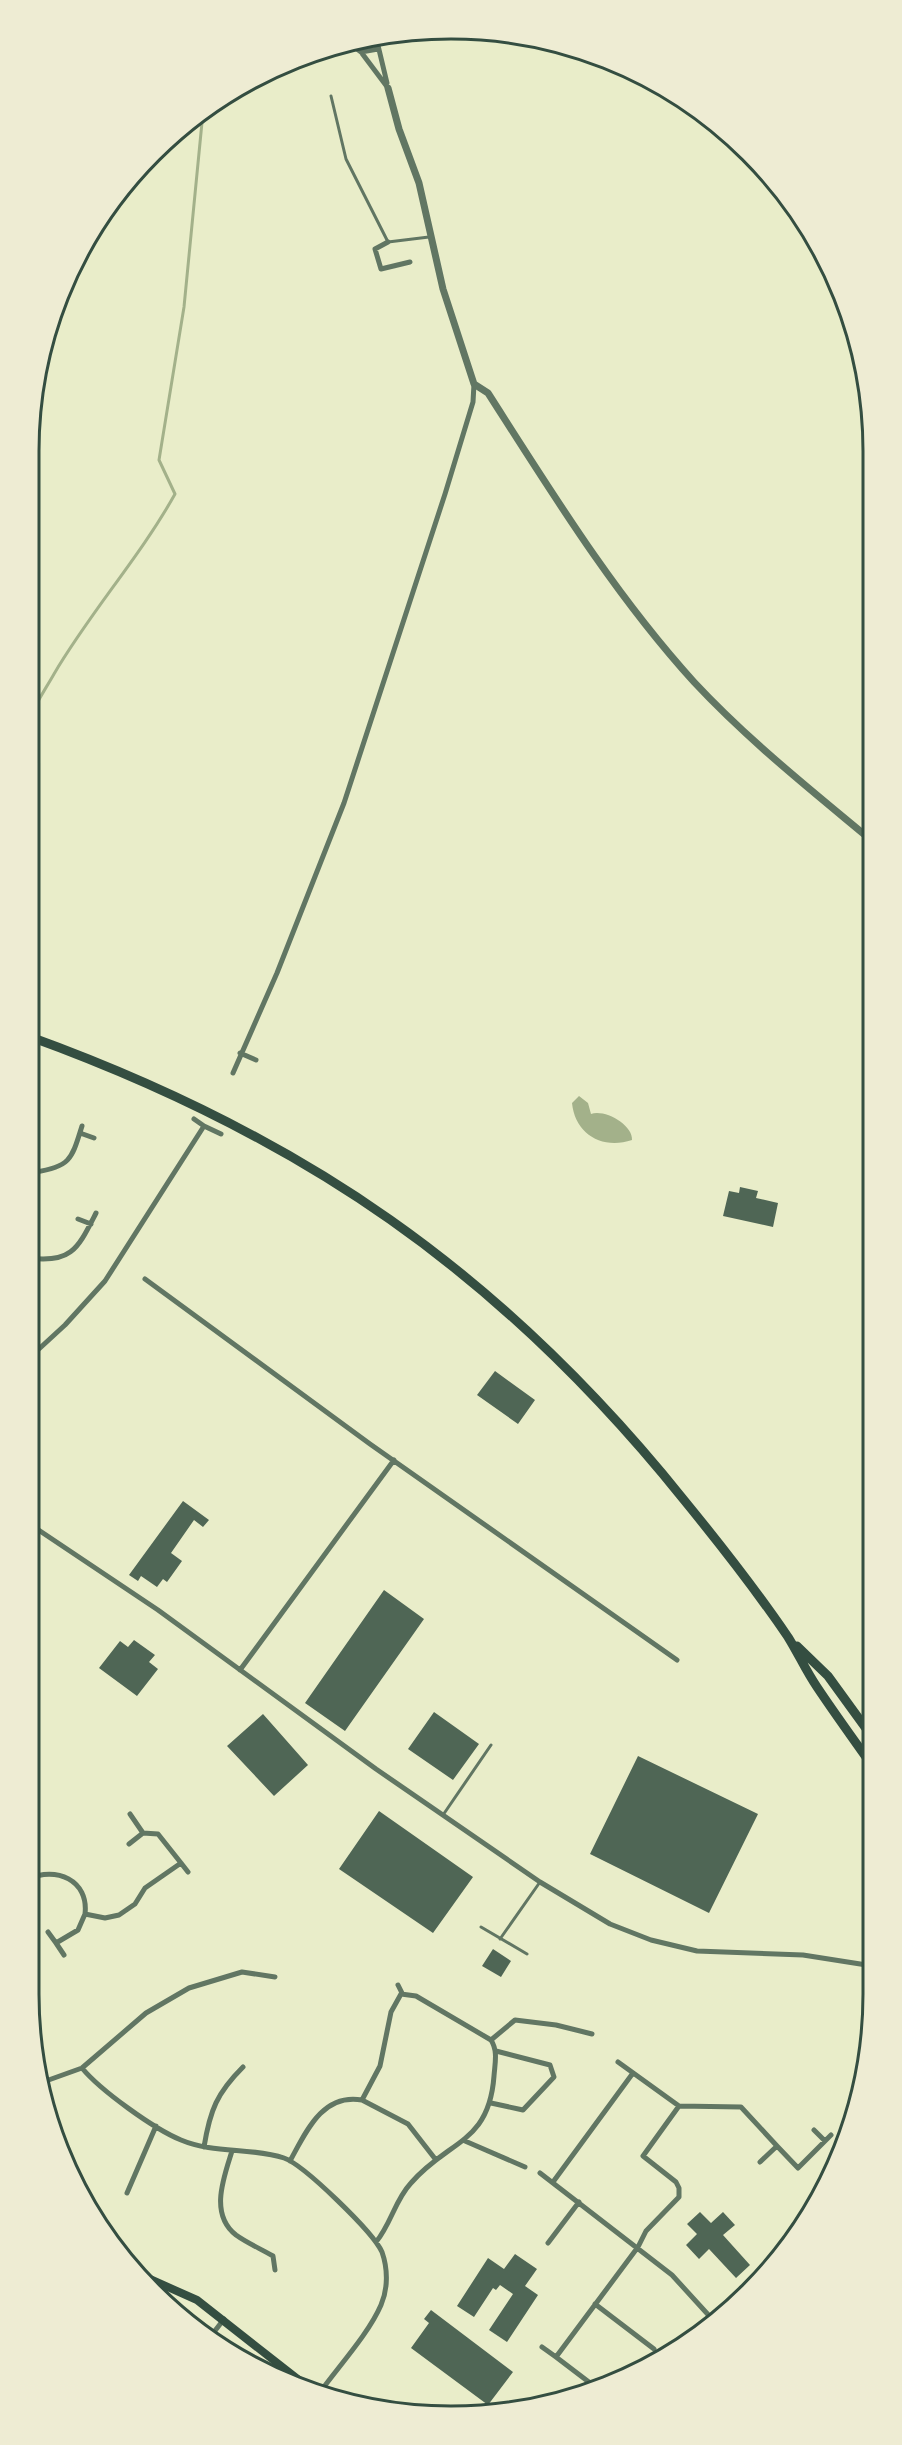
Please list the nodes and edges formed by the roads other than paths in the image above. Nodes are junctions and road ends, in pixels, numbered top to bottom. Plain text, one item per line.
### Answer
1 (378, 46) edge
2 (378, 49) junction
3 (358, 50) edge
4 (361, 52) junction
5 (388, 88) junction
6 (331, 96) dead end
7 (432, 237) junction
8 (388, 242) junction
9 (410, 262) dead end
10 (474, 384) junction
11 (863, 833) edge
12 (39, 1040) edge
13 (240, 1053) junction
14 (256, 1060) dead end
15 (233, 1073) dead end
16 (194, 1119) dead end
17 (82, 1126) dead end
18 (204, 1126) junction
19 (80, 1133) junction
20 (221, 1134) dead end
21 (94, 1138) dead end
22 (39, 1171) edge
23 (96, 1213) dead end
24 (78, 1219) dead end
25 (91, 1224) junction
26 (39, 1259) edge
27 (145, 1279) dead end
28 (39, 1349) edge
29 (394, 1460) junction
30 (39, 1530) edge
31 (789, 1639) junction
32 (677, 1660) dead end
33 (240, 1670) junction
34 (863, 1724) edge
35 (491, 1744) dead end
36 (863, 1753) edge
37 (129, 1815) dead end
38 (442, 1815) junction
39 (143, 1833) junction
40 (129, 1844) dead end
41 (181, 1863) junction
42 (188, 1872) dead end
43 (39, 1876) edge
44 (540, 1882) junction
45 (86, 1914) junction
46 (481, 1927) dead end
47 (48, 1932) dead end
48 (500, 1939) junction
49 (56, 1943) junction
50 (527, 1954) dead end
51 (64, 1955) dead end
52 (863, 1964) edge
53 (275, 1977) dead end
54 (398, 1985) dead end
55 (402, 1993) junction
56 (592, 2034) dead end
57 (491, 2040) junction
58 (496, 2051) junction
59 (618, 2062) dead end
60 (243, 2067) dead end
61 (82, 2068) junction
62 (633, 2073) junction
63 (48, 2080) edge
64 (362, 2100) junction
65 (491, 2103) junction
66 (679, 2106) junction
67 (156, 2126) junction
68 (814, 2130) dead end
69 (831, 2135) dead end
70 (465, 2141) junction
71 (825, 2141) junction
72 (777, 2146) junction
73 (204, 2147) junction
74 (232, 2151) junction
75 (436, 2160) junction
76 (290, 2161) junction
77 (760, 2162) dead end
78 (525, 2167) dead end
79 (540, 2173) dead end
80 (553, 2182) junction
81 (127, 2193) dead end
82 (579, 2202) junction
83 (376, 2242) junction
84 (548, 2243) dead end
85 (638, 2247) junction
86 (275, 2270) dead end
87 (155, 2280) edge
88 (596, 2304) junction
89 (709, 2315) edge
90 (224, 2319) junction
91 (214, 2332) edge
92 (542, 2347) dead end
93 (654, 2349) dead end
94 (556, 2357) junction
95 (293, 2375) edge
96 (589, 2382) edge
97 (324, 2386) edge

1 - 2 street
2 - 4 street
2 - 5 street
3 - 4 street
4 - 5 street
5 - 7 street
6 - 8 lane
7 - 8 lane
7 - 10 street
8 - 9 street
10 - 11 street
10 - 13 street
12 - 31 highway
13 - 14 street
13 - 15 street
16 - 18 street
17 - 19 street
18 - 20 street
18 - 28 street
19 - 21 street
19 - 22 street
23 - 25 street
24 - 25 street
25 - 26 street
27 - 29 street
29 - 32 street
29 - 33 street
30 - 33 street
31 - 34 highway
31 - 36 highway
33 - 38 street
35 - 38 lane
37 - 39 street
38 - 44 street
39 - 40 street
39 - 41 street
41 - 42 street
41 - 45 street
43 - 45 street
44 - 48 lane
44 - 52 street
45 - 49 street
46 - 48 lane
47 - 49 street
48 - 50 lane
49 - 51 street
53 - 61 street
54 - 55 street
55 - 57 street
55 - 64 street
56 - 57 street
57 - 58 street
58 - 65 street
58 - 65 street
59 - 62 street
60 - 73 street
61 - 63 street
61 - 67 street
62 - 66 street
62 - 80 street
64 - 75 street
64 - 76 street
65 - 70 street
66 - 72 street
66 - 85 street
67 - 73 street
67 - 81 street
68 - 71 street
69 - 71 street
70 - 75 street
70 - 78 street
71 - 72 street
72 - 77 street
73 - 74 street
74 - 76 street
74 - 86 street
75 - 83 street
76 - 83 street
79 - 80 street
80 - 82 street
82 - 84 street
82 - 85 street
83 - 97 street
85 - 88 street
85 - 89 street
87 - 90 main road
88 - 93 street
88 - 94 street
90 - 91 street
90 - 95 main road
92 - 94 street
94 - 96 street

